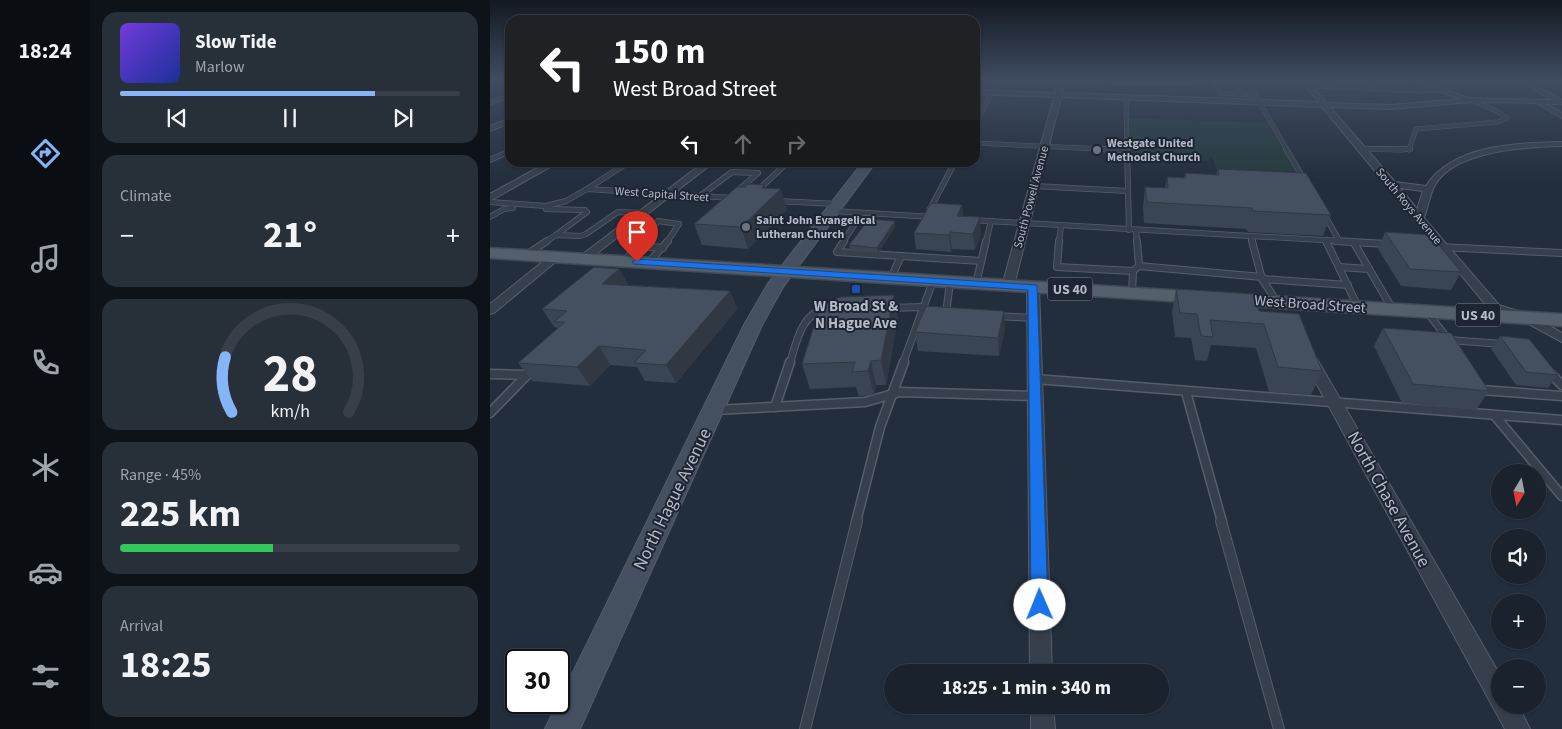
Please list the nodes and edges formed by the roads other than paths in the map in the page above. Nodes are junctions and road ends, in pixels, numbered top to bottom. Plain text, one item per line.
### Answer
1 (1053, 113) edge
2 (1126, 113) edge
3 (1266, 113) edge
4 (1332, 113) edge
5 (1500, 113) edge
6 (505, 122) edge
7 (490, 128) edge
8 (980, 143) edge
9 (1562, 144) edge
10 (1044, 146) junction
11 (1362, 149) junction
12 (1127, 150) junction
13 (505, 152) edge
14 (490, 160) edge
15 (546, 167) edge
16 (621, 167) edge
17 (703, 167) edge
18 (783, 167) edge
19 (866, 167) edge
20 (952, 167) edge
21 (1306, 182) edge
22 (1392, 185) junction
23 (1034, 186) junction
24 (587, 189) junction
25 (1430, 189) junction
26 (1128, 191) junction
27 (756, 193) edge
28 (667, 195) junction
29 (700, 197) junction
30 (729, 198) junction
31 (739, 198) edge
32 (490, 200) edge
33 (768, 200) edge
34 (835, 208) junction
35 (1320, 208) edge
36 (644, 213) junction
37 (862, 213) junction
38 (490, 217) edge
39 (926, 217) junction
40 (936, 217) edge
41 (1420, 217) junction
42 (964, 219) edge
43 (991, 221) junction
44 (1024, 223) junction
45 (627, 226) junction
46 (1061, 226) junction
47 (653, 229) junction
48 (1129, 230) junction
49 (1136, 230) junction
50 (556, 234) junction
51 (614, 235) junction
52 (648, 237) junction
53 (1250, 237) junction
54 (1326, 241) junction
55 (1340, 242) junction
56 (1354, 243) junction
57 (1393, 245) edge
58 (639, 246) junction
59 (1438, 247) junction
60 (663, 248) junction
61 (490, 253) edge
62 (1562, 253) edge
63 (526, 255) junction
64 (900, 256) junction
65 (555, 257) junction
66 (584, 259) junction
67 (981, 261) junction
68 (625, 262) junction
69 (648, 263) junction
70 (1139, 266) junction
71 (1339, 267) junction
72 (1369, 269) junction
73 (1133, 271) junction
74 (786, 272) junction
75 (891, 278) junction
76 (1262, 278) junction
77 (941, 281) junction
78 (976, 284) junction
79 (1348, 285) junction
80 (1008, 286) junction
81 (1033, 287) junction
82 (1132, 293) junction
83 (923, 307) junction
84 (1358, 307) junction
85 (876, 309) edge
86 (490, 310) edge
87 (839, 310) edge
88 (1282, 310) junction
89 (1394, 310) junction
90 (1427, 312) junction
91 (957, 315) edge
92 (992, 316) edge
93 (1034, 318) junction
94 (1527, 318) junction
95 (1562, 320) edge
96 (1562, 338) edge
97 (1448, 340) junction
98 (1300, 343) edge
99 (1514, 345) edge
100 (1454, 349) edge
101 (1545, 367) edge
102 (490, 374) edge
103 (1476, 383) edge
104 (1562, 385) edge
105 (1035, 388) junction
106 (1186, 392) junction
107 (891, 394) junction
108 (1562, 396) edge
109 (1335, 402) junction
110 (775, 407) junction
111 (714, 410) junction
112 (490, 413) edge
113 (1495, 416) junction
114 (1562, 420) edge
115 (1562, 496) edge
116 (1041, 664) edge
117 (1491, 681) edge
118 (1042, 714) edge
119 (1510, 714) edge
120 (562, 729) edge
121 (805, 729) edge
122 (1043, 729) edge
123 (1279, 729) edge
124 (1518, 729) edge

1 - 10 street, South Powell Avenue
2 - 12 lane
3 - 21 lane
4 - 11 street, South Roys Avenue
5 - 11 lane
6 - 7 street
8 - 10 lane
9 - 25 street
10 - 12 lane
10 - 23 street, South Powell Avenue
11 - 22 street, South Roys Avenue
12 - 26 lane
13 - 14 lane
15 - 32 street
16 - 24 lane
17 - 28 street
18 - 27 lane
19 - 34 main road, North Hague Avenue
20 - 39 lane
22 - 25 street
22 - 41 street, South Roys Avenue
23 - 26 lane
23 - 44 street, South Powell Avenue
24 - 28 lane, West Capital Street
24 - 32 lane
25 - 41 street
26 - 48 lane
28 - 29 lane, West Capital Street
28 - 36 street
29 - 30 lane, West Capital Street
29 - 30 lane
30 - 31 lane, West Capital Street
33 - 34 lane
34 - 37 lane
34 - 74 main road, North Hague Avenue
35 - 55 lane
36 - 45 street
36 - 50 lane
37 - 39 lane
37 - 64 lane
38 - 50 lane
39 - 40 lane
41 - 59 street, South Roys Avenue
42 - 43 lane
43 - 44 lane
43 - 67 lane
44 - 46 lane
44 - 80 street, South Powell Avenue
45 - 47 lane
45 - 51 street
46 - 48 lane
46 - 73 lane
47 - 52 lane
47 - 60 lane
48 - 49 lane
49 - 53 lane
49 - 70 lane
50 - 63 lane
51 - 52 lane
51 - 66 street
52 - 58 lane
53 - 54 lane
53 - 76 lane
54 - 55 lane
54 - 71 lane
55 - 56 lane
56 - 57 lane
56 - 72 lane
58 - 60 lane
58 - 68 lane
59 - 62 lane
59 - 94 street, South Roys Avenue
60 - 69 lane
61 - 63 main road, West Broad Street / US 40
63 - 65 main road, West Broad Street / US 40
64 - 67 lane
64 - 75 lane
65 - 66 main road, West Broad Street / US 40
65 - 86 street
66 - 68 main road, West Broad Street / US 40
67 - 78 lane
68 - 69 main road, West Broad Street / US 40
69 - 74 main road, West Broad Street / US 40
70 - 73 lane
70 - 76 lane
71 - 72 lane
71 - 79 lane
72 - 89 lane
73 - 82 lane
74 - 75 main road, West Broad Street / US 40
74 - 111 main road, North Hague Avenue
75 - 77 main road, West Broad Street / US 40
76 - 79 lane
76 - 88 lane
77 - 78 main road, West Broad Street / US 40
77 - 83 lane
77 - 91 lane
78 - 80 main road, West Broad Street / US 40
79 - 84 lane
80 - 81 main road, West Broad Street / US 40
81 - 82 main road, West Broad Street / US 40
81 - 93 street
82 - 88 main road, West Broad Street / US 40
83 - 85 lane
83 - 107 lane
84 - 88 main road, West Broad Street / US 40
84 - 89 main road, West Broad Street / US 40
87 - 110 lane
89 - 90 main road, West Broad Street / US 40
90 - 94 main road, West Broad Street / US 40
90 - 97 lane
92 - 93 lane
93 - 105 street
94 - 95 main road, West Broad Street / US 40
94 - 96 street, South Roys Avenue
97 - 99 lane
97 - 100 lane
98 - 109 street, North Chase Avenue
101 - 104 lane
102 - 112 lane
103 - 108 lane
105 - 106 lane
105 - 107 lane
105 - 116 street
106 - 109 lane
106 - 123 lane
107 - 110 lane
107 - 121 lane
109 - 113 lane
109 - 117 street, North Chase Avenue
110 - 111 lane
111 - 120 main road, North Hague Avenue
113 - 114 lane
113 - 115 lane
118 - 122 street
119 - 124 street

